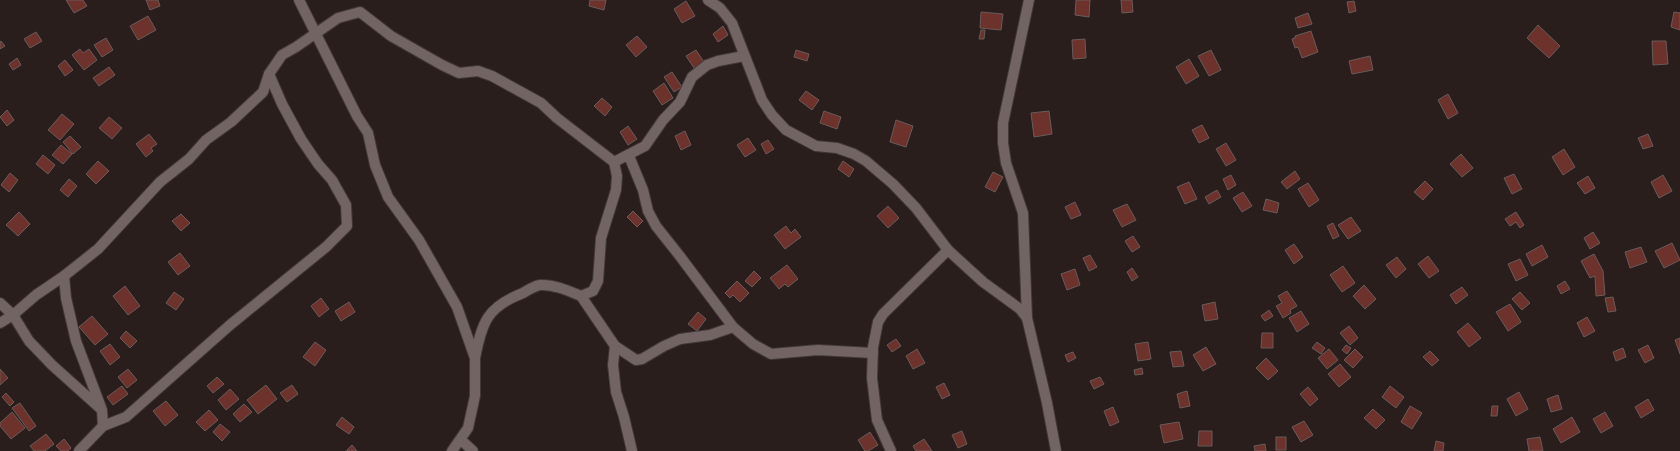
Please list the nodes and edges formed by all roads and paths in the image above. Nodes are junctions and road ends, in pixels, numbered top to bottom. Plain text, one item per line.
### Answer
1 (299, 0) edge
2 (708, 0) edge
3 (1029, 0) edge
4 (316, 34) junction
5 (744, 56) junction
6 (269, 74) junction
7 (629, 156) junction
8 (614, 162) junction
9 (948, 250) junction
10 (64, 276) junction
11 (582, 296) junction
12 (0, 303) edge
13 (13, 315) junction
14 (1028, 318) junction
15 (0, 323) edge
16 (733, 326) junction
17 (615, 346) junction
18 (872, 353) junction
19 (475, 358) junction
20 (102, 410) junction
21 (103, 426) junction
22 (461, 440) junction
23 (79, 451) edge
24 (452, 451) edge
25 (473, 451) edge
26 (632, 451) edge
27 (891, 451) edge
28 (1056, 451) edge

1 - 4 street
2 - 5 street
3 - 14 street
4 - 6 street
4 - 8 street
4 - 19 street
5 - 7 street
5 - 9 street
6 - 10 street
6 - 21 street
7 - 8 street
7 - 16 street
8 - 11 street
9 - 14 street
9 - 18 street
10 - 13 street
10 - 20 street
11 - 17 street
11 - 19 street
12 - 13 street
13 - 15 street
13 - 20 street
14 - 28 street
16 - 17 street
16 - 18 street
17 - 26 street
18 - 27 street
19 - 22 street
20 - 21 street
21 - 23 street
22 - 24 street
22 - 25 street

